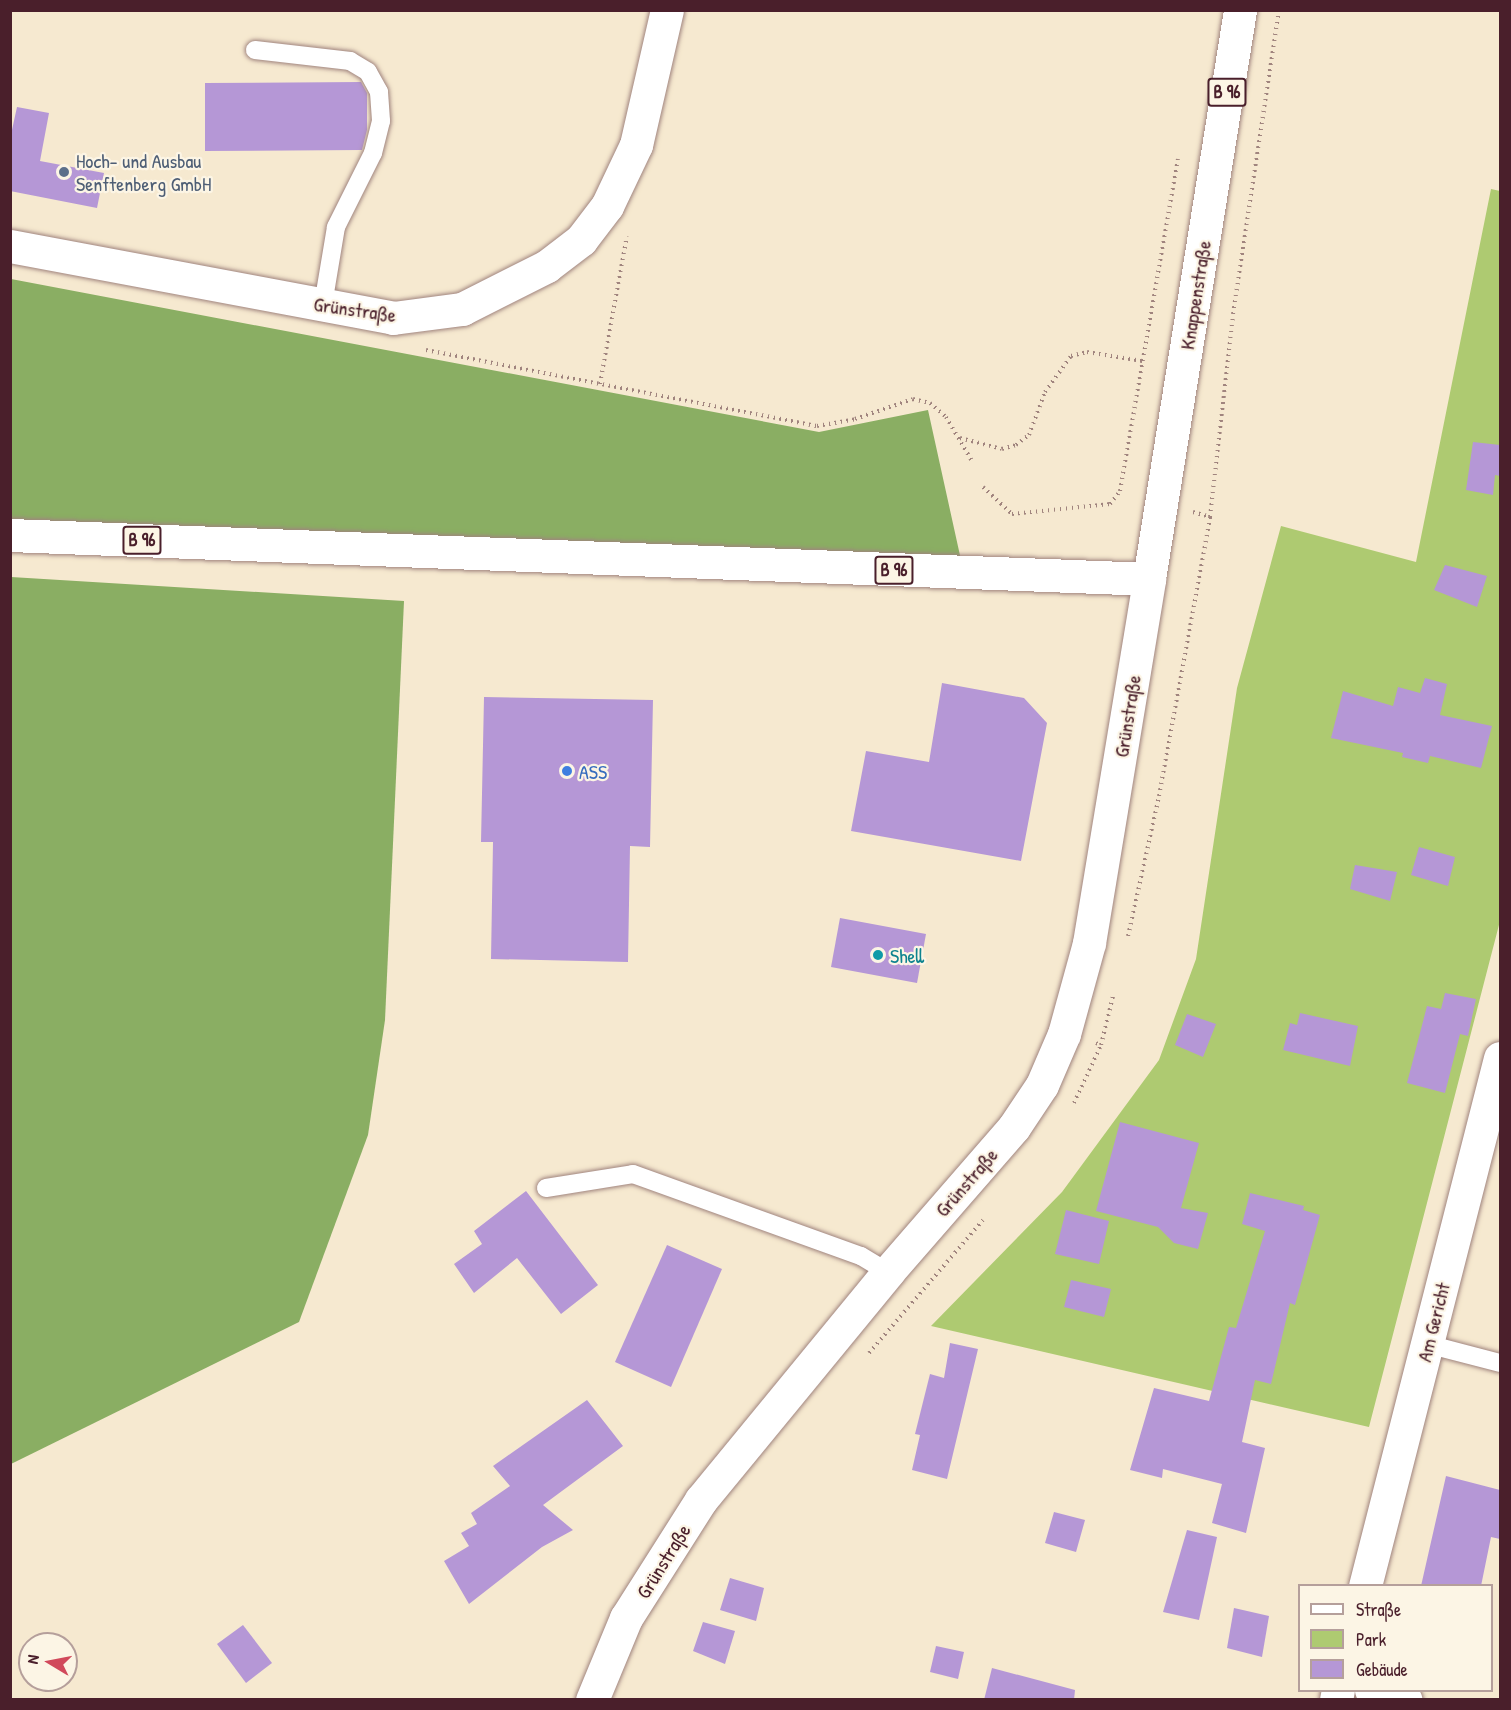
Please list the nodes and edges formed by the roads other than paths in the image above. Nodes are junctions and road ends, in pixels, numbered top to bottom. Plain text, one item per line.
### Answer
1 (667, 10) edge
2 (1240, 10) edge
3 (255, 50) dead end
4 (10, 246) edge
5 (323, 305) junction
6 (10, 535) edge
7 (1149, 579) junction
8 (1500, 1058) edge
9 (546, 1188) dead end
10 (888, 1272) junction
11 (1427, 1344) junction
12 (1500, 1364) edge
13 (1366, 1584) edge
14 (1378, 1692) edge
15 (592, 1700) edge
16 (1406, 1700) edge

1 - 5 main road, Grünstraße
2 - 7 main road, Knappenstraße / B 96
3 - 5 lane
4 - 5 main road, Grünstraße
6 - 7 main road, B 96
7 - 10 main road, Grünstraße
8 - 11 main road, Am Gericht
9 - 10 lane
10 - 15 main road, Grünstraße
11 - 12 lane
11 - 13 main road, Am Gericht
14 - 16 main road

